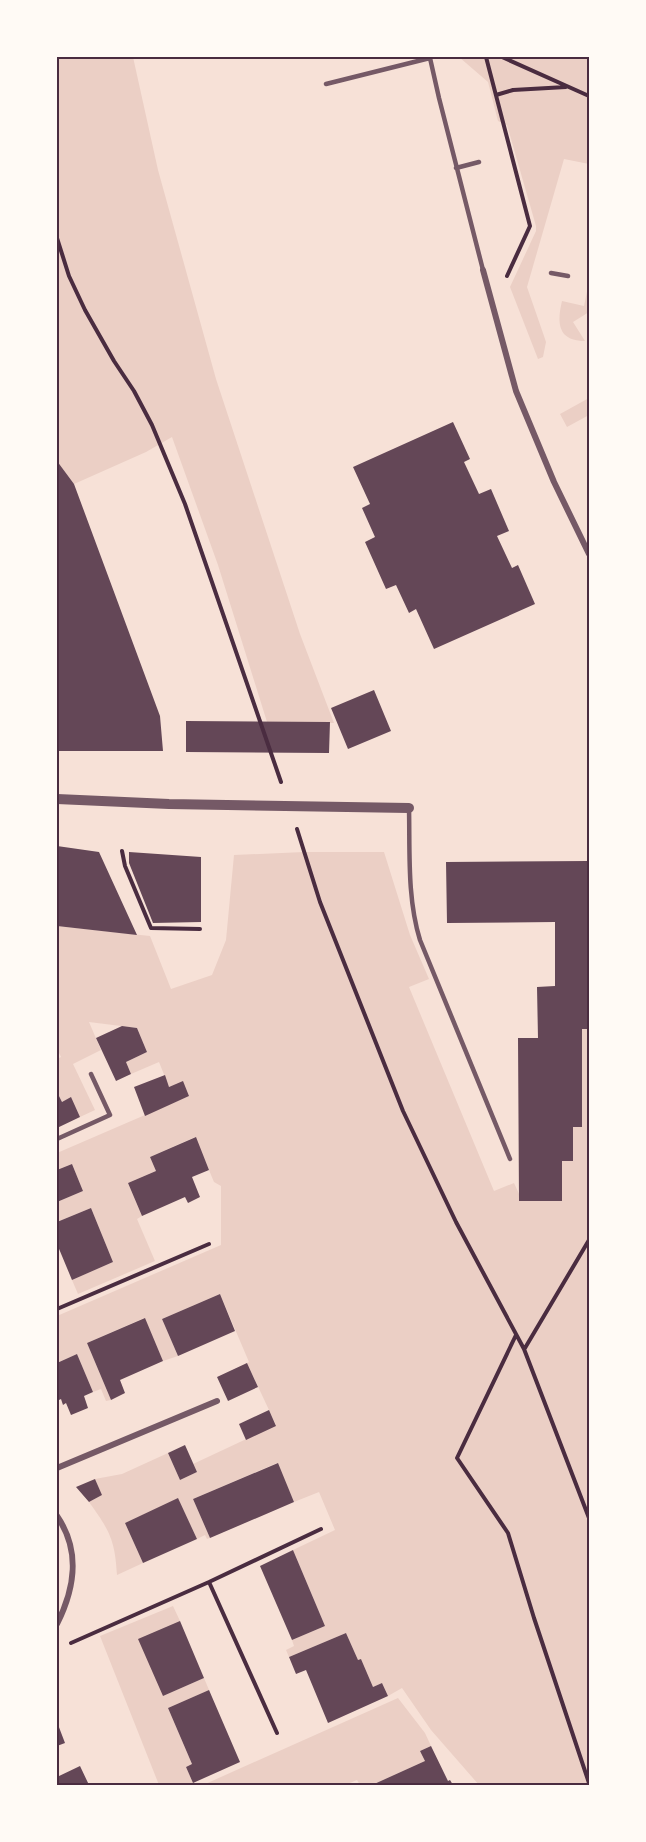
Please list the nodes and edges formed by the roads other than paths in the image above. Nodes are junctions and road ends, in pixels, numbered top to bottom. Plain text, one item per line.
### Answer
1 (326, 84) dead end
2 (478, 162) dead end
3 (456, 168) junction
4 (483, 270) joint
5 (551, 273) dead end
6 (568, 276) dead end
7 (589, 554) edge
8 (57, 799) edge
9 (409, 808) joint
10 (92, 1074) dead end
11 (57, 1139) edge
12 (510, 1159) dead end
13 (217, 1401) dead end
14 (57, 1468) edge
15 (57, 1516) edge
16 (57, 1624) edge

1 - 3 lane
2 - 3 lane
3 - 4 lane
4 - 7 street
5 - 6 lane
8 - 9 street
9 - 12 lane
10 - 11 lane
13 - 14 street
15 - 16 street

